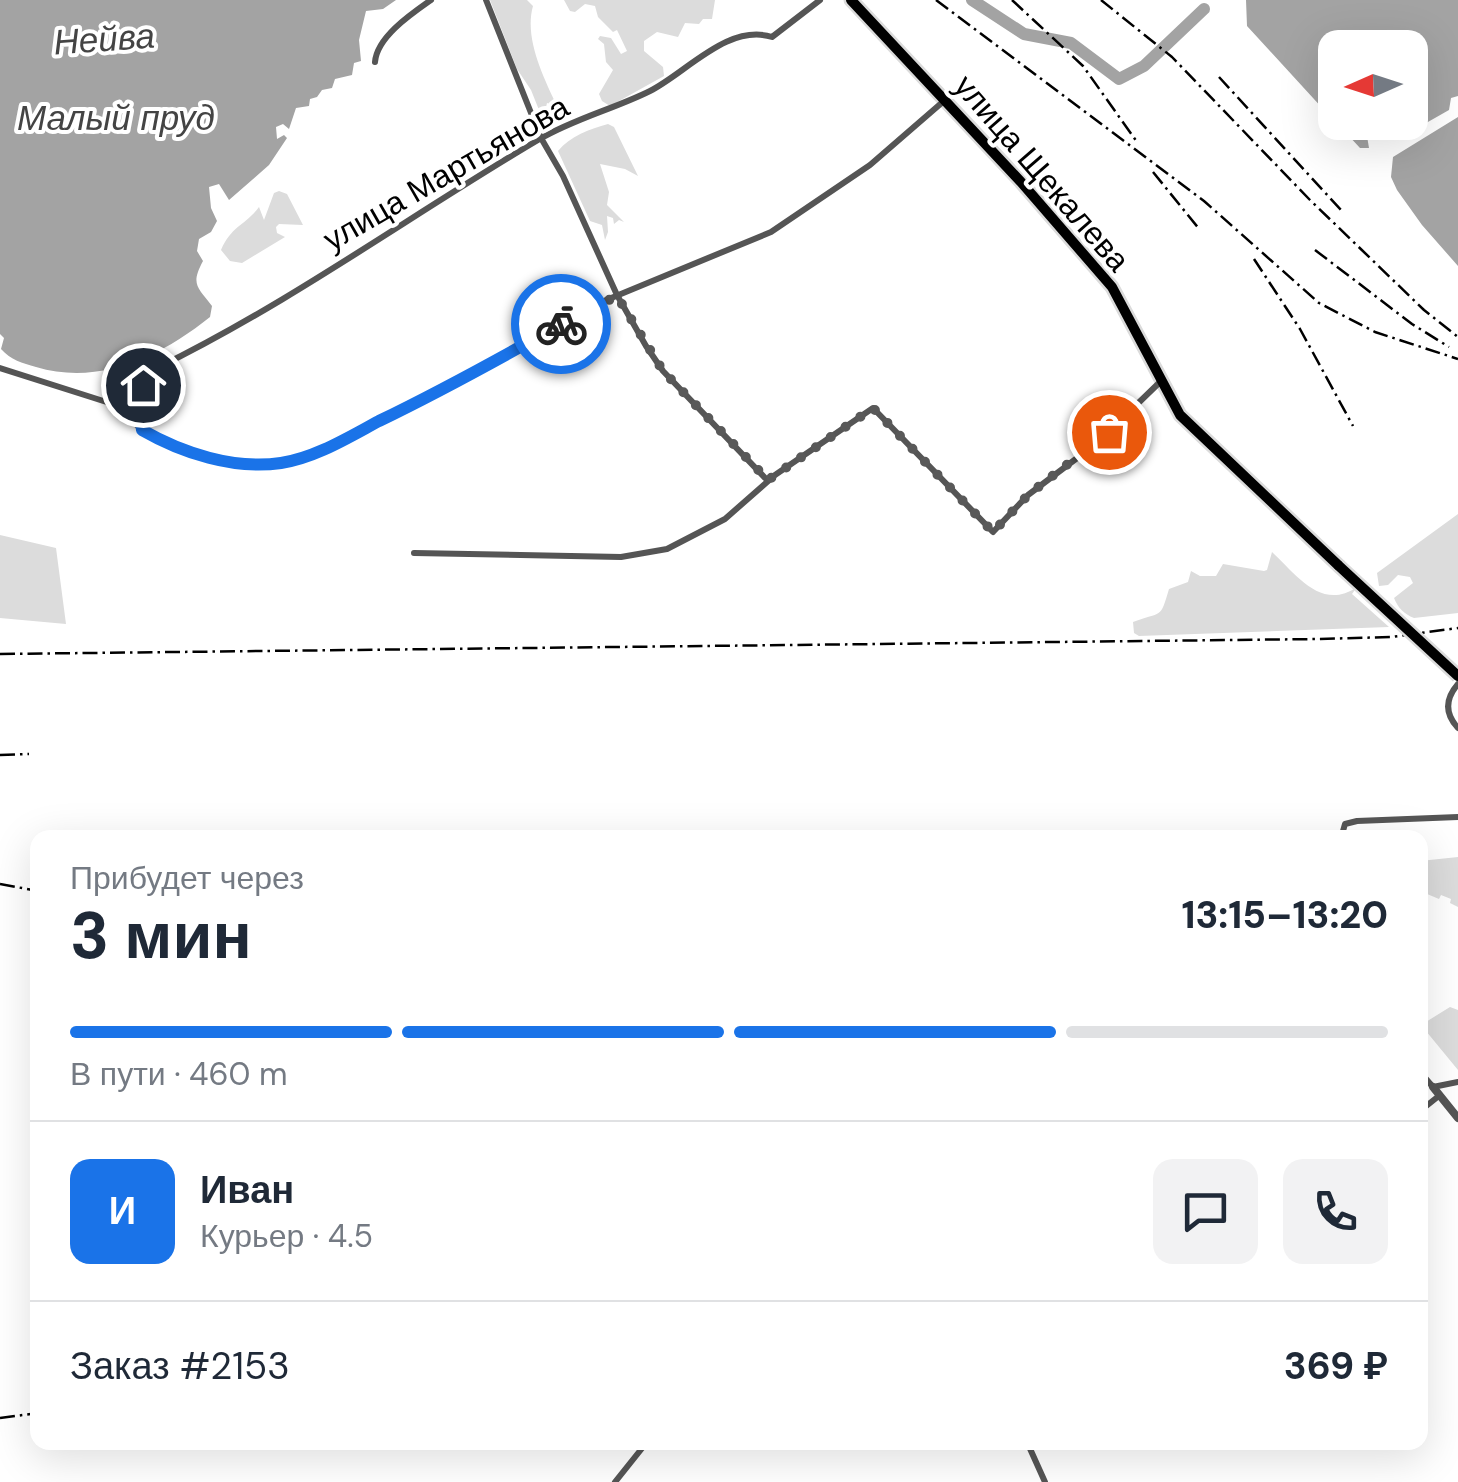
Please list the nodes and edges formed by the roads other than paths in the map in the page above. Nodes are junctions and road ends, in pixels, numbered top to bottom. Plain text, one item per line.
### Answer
1 (431, 0) edge
2 (486, 0) edge
3 (820, 0) edge
4 (852, 0) edge
5 (375, 62) dead end
6 (946, 100) junction
7 (541, 138) junction
8 (617, 296) junction
9 (2, 367) edge
10 (1160, 382) junction
11 (142, 430) junction
12 (768, 480) junction
13 (414, 554) dead end
14 (1458, 676) edge
15 (1458, 684) edge
16 (1458, 728) edge
17 (1458, 817) edge
18 (1343, 830) edge
19 (1428, 1081) edge
20 (1458, 1082) edge
21 (1433, 1087) junction
22 (1440, 1095) junction
23 (1428, 1104) edge
24 (1458, 1118) edge
25 (641, 1450) edge
26 (1031, 1450) edge
27 (615, 1482) edge
28 (1045, 1482) edge

1 - 5 street
2 - 7 street
3 - 7 street, улица Мартьянова
4 - 6 main road, улица Щекалева
6 - 8 street
6 - 10 main road, улица Щекалева
7 - 8 street
7 - 11 street, улица Мартьянова
8 - 11 street
8 - 12 street
9 - 11 street
10 - 12 street
10 - 14 main road, улица Щекалева, bridge
12 - 13 street
15 - 16 street
17 - 18 street
19 - 21 street
20 - 21 street
21 - 22 street
22 - 23 street
22 - 24 street
25 - 27 street
26 - 28 street

